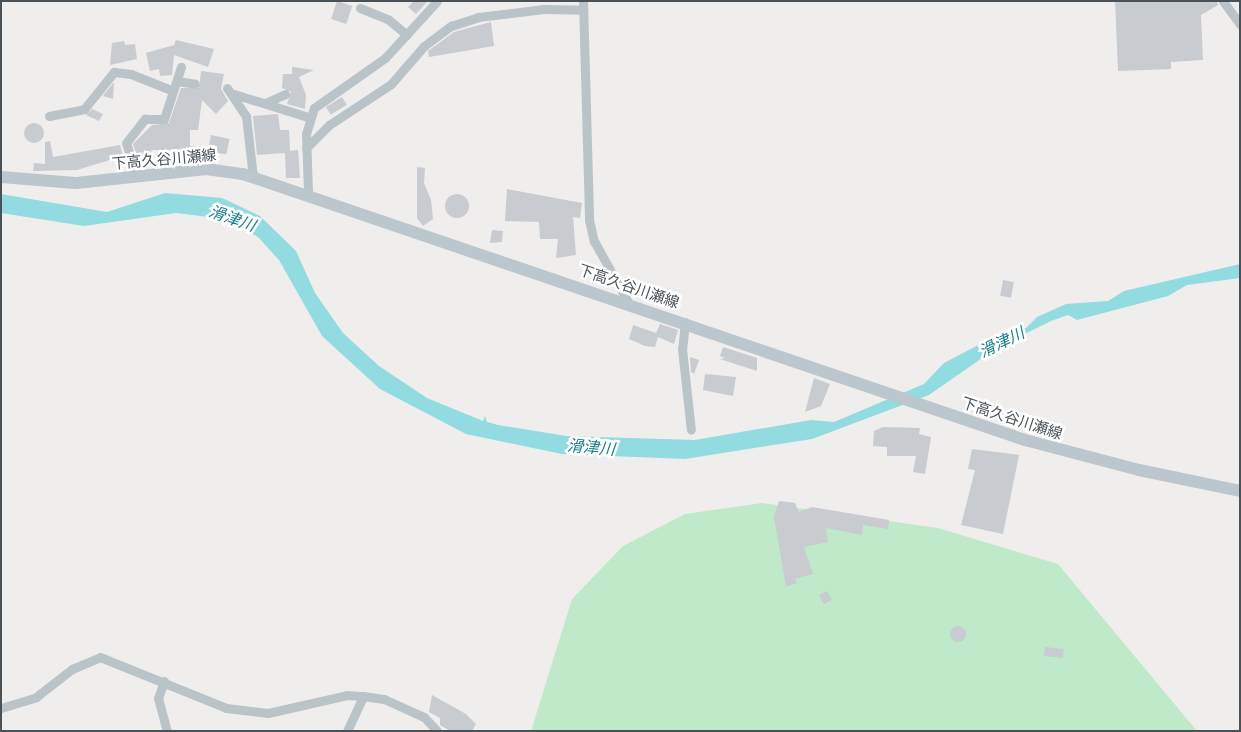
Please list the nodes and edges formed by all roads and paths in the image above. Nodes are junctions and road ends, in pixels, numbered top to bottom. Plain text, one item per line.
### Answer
1 (437, 1) edge
2 (1223, 1) edge
3 (583, 6) edge
4 (360, 8) dead end
5 (1240, 24) edge
6 (407, 35) junction
7 (181, 67) dead end
8 (177, 81) junction
9 (195, 84) dead end
10 (171, 90) junction
11 (285, 94) dead end
12 (263, 104) junction
13 (49, 116) dead end
14 (308, 117) junction
15 (306, 148) junction
16 (253, 176) junction
17 (1, 177) edge
18 (136, 177) junction
19 (308, 193) junction
20 (628, 302) junction
21 (685, 322) junction
22 (690, 430) dead end
23 (1240, 490) edge
24 (164, 681) junction
25 (363, 696) junction
26 (1, 708) edge
27 (167, 731) edge
28 (347, 731) edge
29 (437, 731) edge

1 - 6 street
2 - 5 street
3 - 15 street
3 - 20 street
4 - 6 street
6 - 14 street
7 - 8 street
8 - 9 street
8 - 10 street
10 - 13 street
10 - 18 street
11 - 12 street
12 - 14 street
12 - 16 street
14 - 15 street
15 - 19 street
16 - 18 main road, 下高久谷川瀬線
16 - 19 main road, 下高久谷川瀬線
17 - 18 main road, 下高久谷川瀬線
19 - 20 main road, 下高久谷川瀬線
20 - 21 main road, 下高久谷川瀬線
21 - 22 street
21 - 23 main road, 下高久谷川瀬線
24 - 25 street
24 - 26 street
24 - 27 street
25 - 28 street
25 - 29 street

